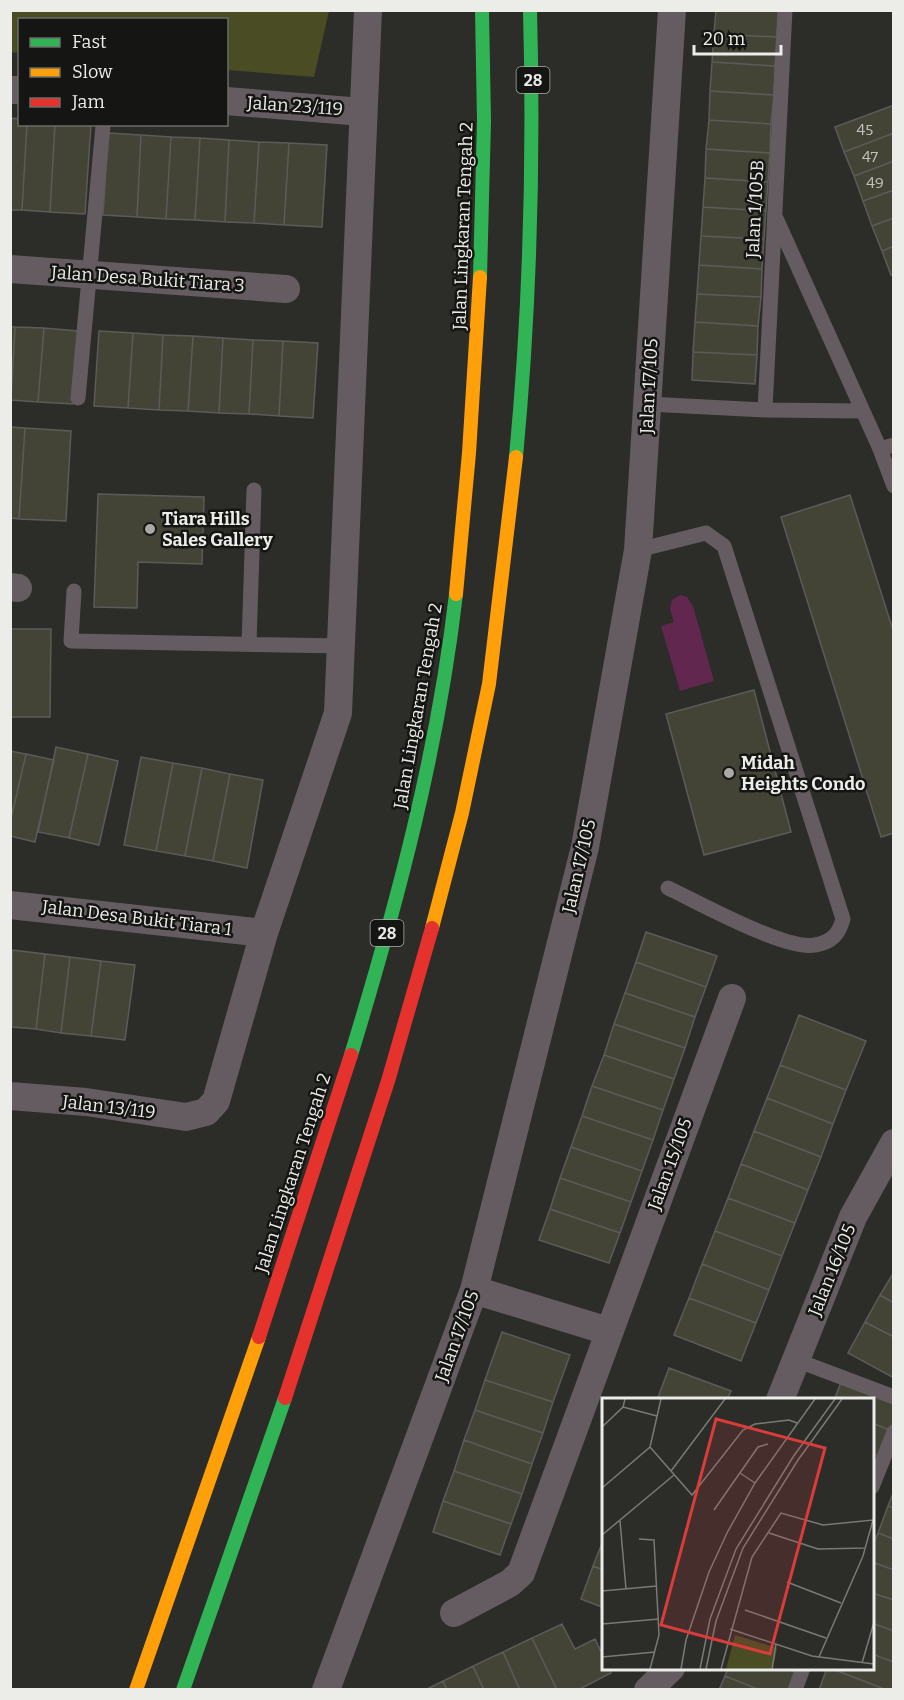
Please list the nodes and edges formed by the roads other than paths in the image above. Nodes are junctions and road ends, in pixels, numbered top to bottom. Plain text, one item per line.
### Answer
1 (368, 10) edge
2 (482, 10) edge
3 (530, 10) edge
4 (672, 10) edge
5 (785, 10) edge
6 (228, 101) edge
7 (363, 112) junction
8 (103, 126) dead end
9 (774, 213) junction
10 (10, 268) edge
11 (90, 274) junction
12 (286, 289) dead end
13 (78, 398) dead end
14 (648, 404) junction
15 (765, 410) junction
16 (861, 411) junction
17 (887, 447) edge
18 (894, 486) edge
19 (254, 490) dead end
20 (638, 550) junction
21 (74, 591) dead end
22 (249, 644) junction
23 (342, 646) junction
24 (668, 888) dead end
25 (10, 905) edge
26 (264, 933) junction
27 (732, 998) dead end
28 (10, 1096) edge
29 (894, 1143) edge
30 (474, 1290) junction
31 (608, 1331) junction
32 (796, 1360) junction
33 (894, 1397) edge
34 (781, 1398) edge
35 (893, 1437) edge
36 (874, 1484) edge
37 (454, 1613) dead end
38 (669, 1670) edge
39 (802, 1670) edge
40 (135, 1689) edge
41 (183, 1689) edge
42 (326, 1689) edge
43 (648, 1689) edge
44 (795, 1689) edge

1 - 7 street
2 - 40 highway, Jalan Lingkaran Tengah 2 / 28
3 - 41 highway, 28
4 - 14 street, Jalan 17/105
5 - 9 lane, Jalan 1/105B
6 - 7 street, Jalan 23/119
7 - 23 street
8 - 11 lane
9 - 15 lane, Jalan 1/105B
9 - 16 lane
10 - 11 street, Jalan Desa Bukit Tiara 3
11 - 12 street, Jalan Desa Bukit Tiara 3
11 - 13 lane
14 - 15 lane
14 - 20 street, Jalan 17/105
15 - 16 lane
16 - 17 lane
17 - 18 lane
19 - 22 lane
20 - 24 lane
20 - 30 street, Jalan 17/105
21 - 22 lane
22 - 23 lane
23 - 26 street
25 - 26 street, Jalan Desa Bukit Tiara 1
26 - 28 street, Jalan 13/119
27 - 31 street, Jalan 15/105
29 - 32 street, Jalan 16/105
30 - 31 street
30 - 42 street, Jalan 17/105
31 - 37 street, Jalan 15/105
32 - 33 lane
32 - 34 street, Jalan 16/105
35 - 36 lane
38 - 43 street
39 - 44 lane

